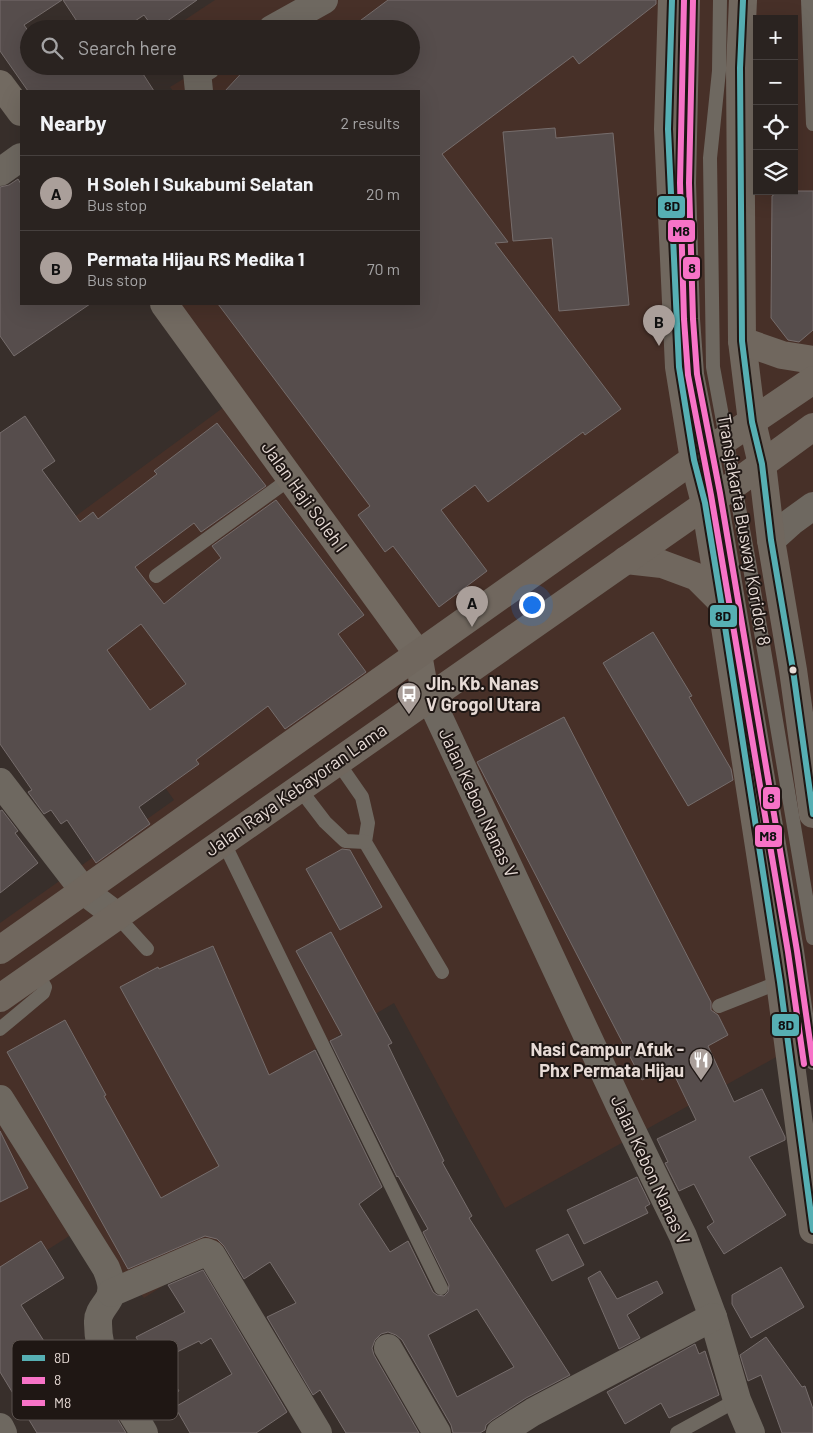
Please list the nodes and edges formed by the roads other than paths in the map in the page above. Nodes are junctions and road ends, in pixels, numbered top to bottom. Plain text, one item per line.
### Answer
1 (672, 0) edge
2 (693, 0) edge
3 (720, 0) edge
4 (743, 0) edge
5 (808, 0) edge
6 (319, 1) edge
7 (287, 20) edge
8 (196, 75) edge
9 (0, 84) edge
10 (199, 90) edge
11 (20, 111) edge
12 (813, 124) edge
13 (20, 158) edge
14 (0, 172) edge
15 (165, 305) edge
16 (742, 342) junction
17 (813, 360) edge
18 (813, 380) edge
19 (752, 422) junction
20 (813, 427) edge
21 (711, 448) junction
22 (762, 464) junction
23 (291, 478) junction
24 (720, 493) junction
25 (813, 506) edge
26 (771, 540) junction
27 (557, 556) junction
28 (626, 560) junction
29 (156, 576) dead end
30 (581, 591) junction
31 (721, 601) junction
32 (418, 654) junction
33 (426, 699) junction
34 (313, 728) junction
35 (276, 755) junction
36 (337, 761) junction
37 (0, 782) edge
38 (299, 788) junction
39 (200, 808) junction
40 (813, 814) edge
41 (223, 841) junction
42 (365, 842) junction
43 (84, 891) junction
44 (117, 916) junction
45 (813, 938) edge
46 (147, 949) dead end
47 (0, 950) edge
48 (36, 972) junction
49 (442, 972) dead end
50 (780, 982) junction
51 (0, 998) edge
52 (719, 1006) dead end
53 (0, 1029) edge
54 (813, 1062) edge
55 (0, 1099) edge
56 (813, 1230) edge
57 (441, 1288) dead end
58 (111, 1293) junction
59 (714, 1317) junction
60 (100, 1340) edge
61 (388, 1348) dead end
62 (737, 1400) junction
63 (137, 1420) edge
64 (0, 1427) edge
65 (4, 1433) edge
66 (144, 1433) edge
67 (318, 1433) edge
68 (437, 1433) edge
69 (500, 1433) edge
70 (677, 1433) edge
71 (750, 1433) edge

1 - 21 main road
2 - 21 lane, Transjakarta Busway Koridor 8
3 - 21 lane, Transjakarta Busway Koridor 8
4 - 16 main road
5 - 12 lane
6 - 7 street
8 - 10 street
9 - 11 street
13 - 14 street
15 - 23 street, Jalan Haji Soleh I
16 - 17 main road
16 - 19 main road
18 - 19 main road
19 - 21 main road
19 - 22 main road
20 - 22 main road, Jalan Raya Kebayoran Lama
21 - 24 main road
21 - 24 lane, Transjakarta Busway Koridor 8
21 - 27 main road
22 - 24 main road, Jalan Raya Kebayoran Lama
22 - 26 main road
23 - 29 lane
23 - 32 street, Jalan Haji Soleh I
24 - 28 main road, Jalan Raya Kebayoran Lama
24 - 31 main road
24 - 45 lane, Transjakarta Busway Koridor 8
24 - 54 lane, Transjakarta Busway Koridor 8
25 - 26 street
26 - 40 main road
27 - 30 main road
27 - 32 main road
28 - 30 main road, Jalan Raya Kebayoran Lama
28 - 31 main road
30 - 33 main road, Jalan Raya Kebayoran Lama
31 - 50 main road
32 - 33 street, Jalan Haji Soleh I
32 - 34 main road
33 - 36 main road, Jalan Raya Kebayoran Lama
33 - 59 street, Jalan Kebon Nanas V
34 - 35 main road
34 - 36 main road
35 - 38 main road
35 - 39 main road
36 - 38 main road, Jalan Raya Kebayoran Lama
36 - 42 lane
37 - 43 street
38 - 41 main road, Jalan Raya Kebayoran Lama
38 - 42 lane
39 - 41 main road
39 - 43 main road
41 - 44 main road, Jalan Raya Kebayoran Lama
41 - 57 lane
42 - 49 lane
43 - 44 street
43 - 47 main road
44 - 46 lane
44 - 48 main road, Jalan Raya Kebayoran Lama
48 - 51 main road, Jalan Raya Kebayoran Lama
48 - 53 lane
50 - 52 lane
50 - 56 main road
55 - 58 street
58 - 60 street
58 - 67 street
59 - 62 street, Jalan Kebon Nanas V
59 - 69 street
61 - 68 street
62 - 70 lane
62 - 71 street, Jalan Kebon Nanas V
63 - 66 street
64 - 65 street

